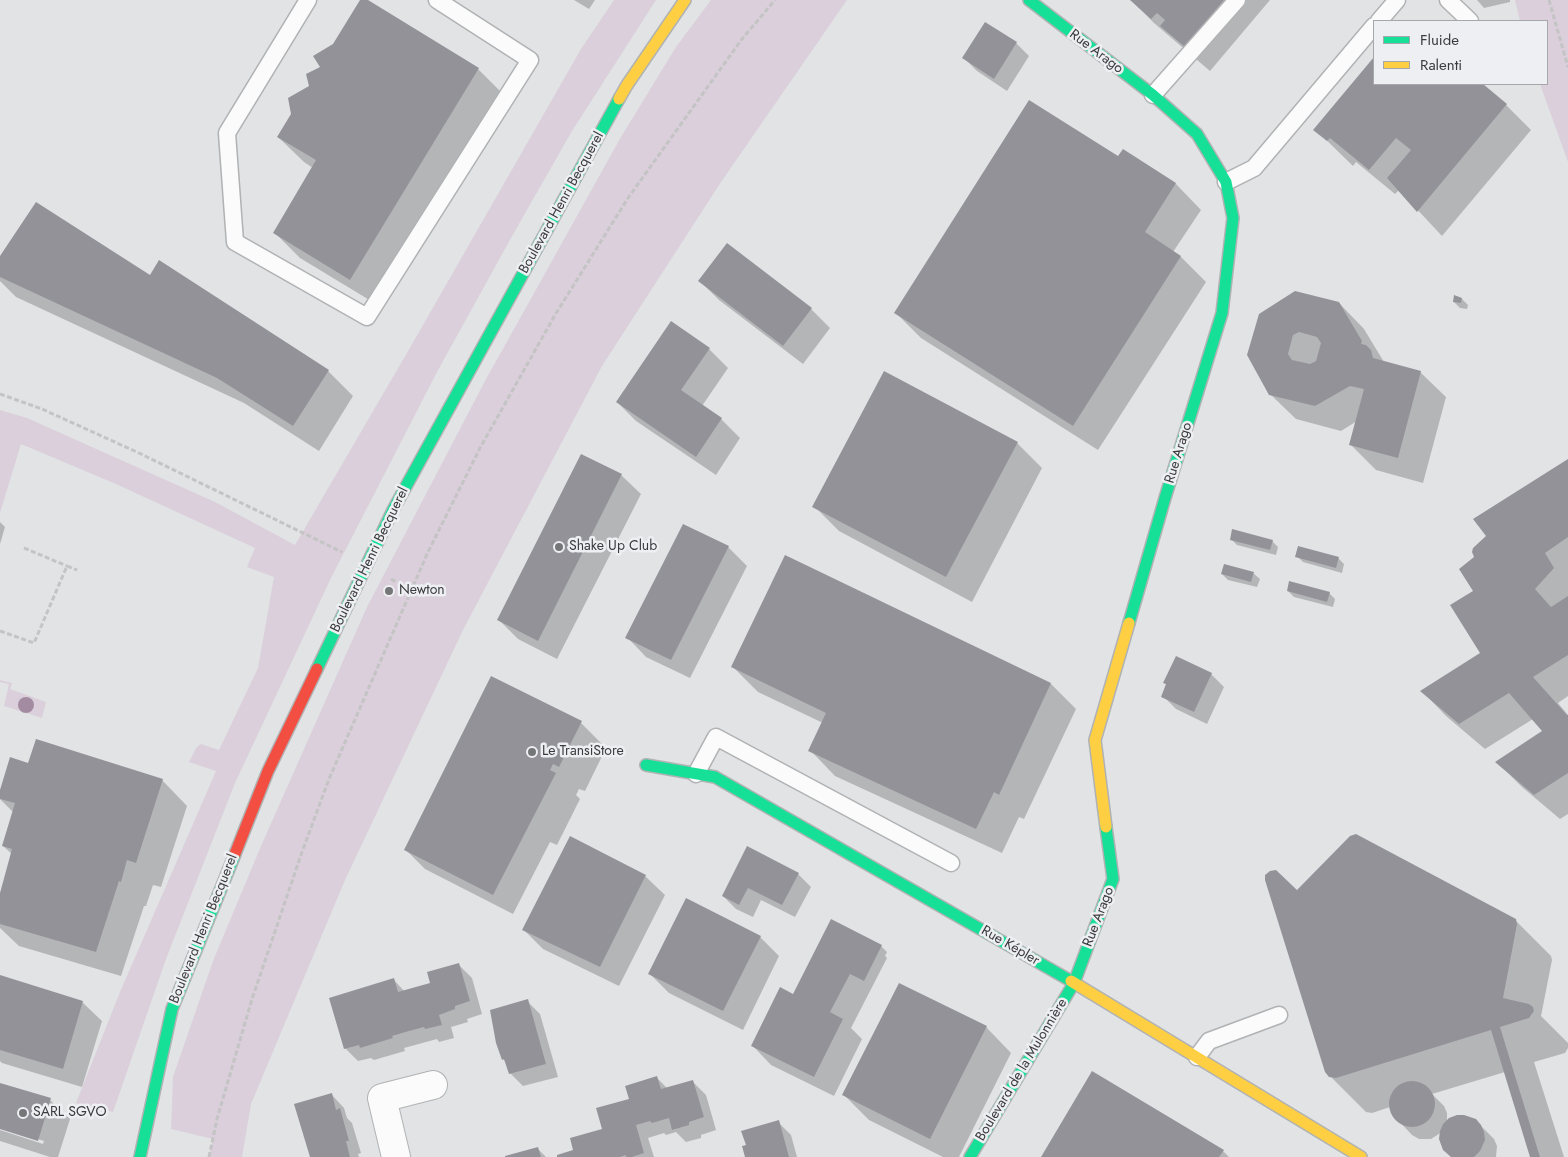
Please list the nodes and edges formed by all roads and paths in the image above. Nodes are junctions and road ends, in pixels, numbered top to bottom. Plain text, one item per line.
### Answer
1 (308, 0) edge
2 (437, 0) edge
3 (685, 0) edge
4 (775, 0) edge
5 (1029, 0) edge
6 (1237, 0) edge
7 (1396, 0) edge
8 (1448, 0) edge
9 (1550, 0) edge
10 (1379, 20) edge
11 (1469, 20) edge
12 (1373, 27) edge
13 (1568, 67) edge
14 (1153, 95) junction
15 (1226, 182) junction
16 (0, 394) edge
17 (24, 548) dead end
18 (366, 565) junction
19 (67, 566) junction
20 (77, 570) dead end
21 (411, 590) junction
22 (0, 631) edge
23 (646, 765) dead end
24 (696, 774) junction
25 (951, 863) dead end
26 (1074, 983) junction
27 (1279, 1015) dead end
28 (1197, 1057) junction
29 (433, 1085) dead end
30 (140, 1157) edge
31 (209, 1157) edge
32 (396, 1157) edge
33 (970, 1157) edge
34 (1361, 1157) edge

1 - 2 lane
3 - 18 street, Boulevard Henri Becquerel
4 - 21 path
5 - 14 street, Rue Arago
6 - 14 lane
7 - 10 lane
8 - 11 lane
9 - 13 path
12 - 15 lane
14 - 15 street, Rue Arago
15 - 26 street, Rue Arago
16 - 18 path
17 - 19 path
18 - 21 path
18 - 30 street, Boulevard Henri Becquerel
19 - 20 path
19 - 22 path
21 - 31 path
23 - 24 street, Rue Képler
24 - 25 lane
24 - 26 street, Rue Képler
26 - 28 street, Rue Képler
26 - 33 street, Boulevard de la Mulonnière
27 - 28 lane
28 - 34 street, Rue Képler
29 - 32 street

